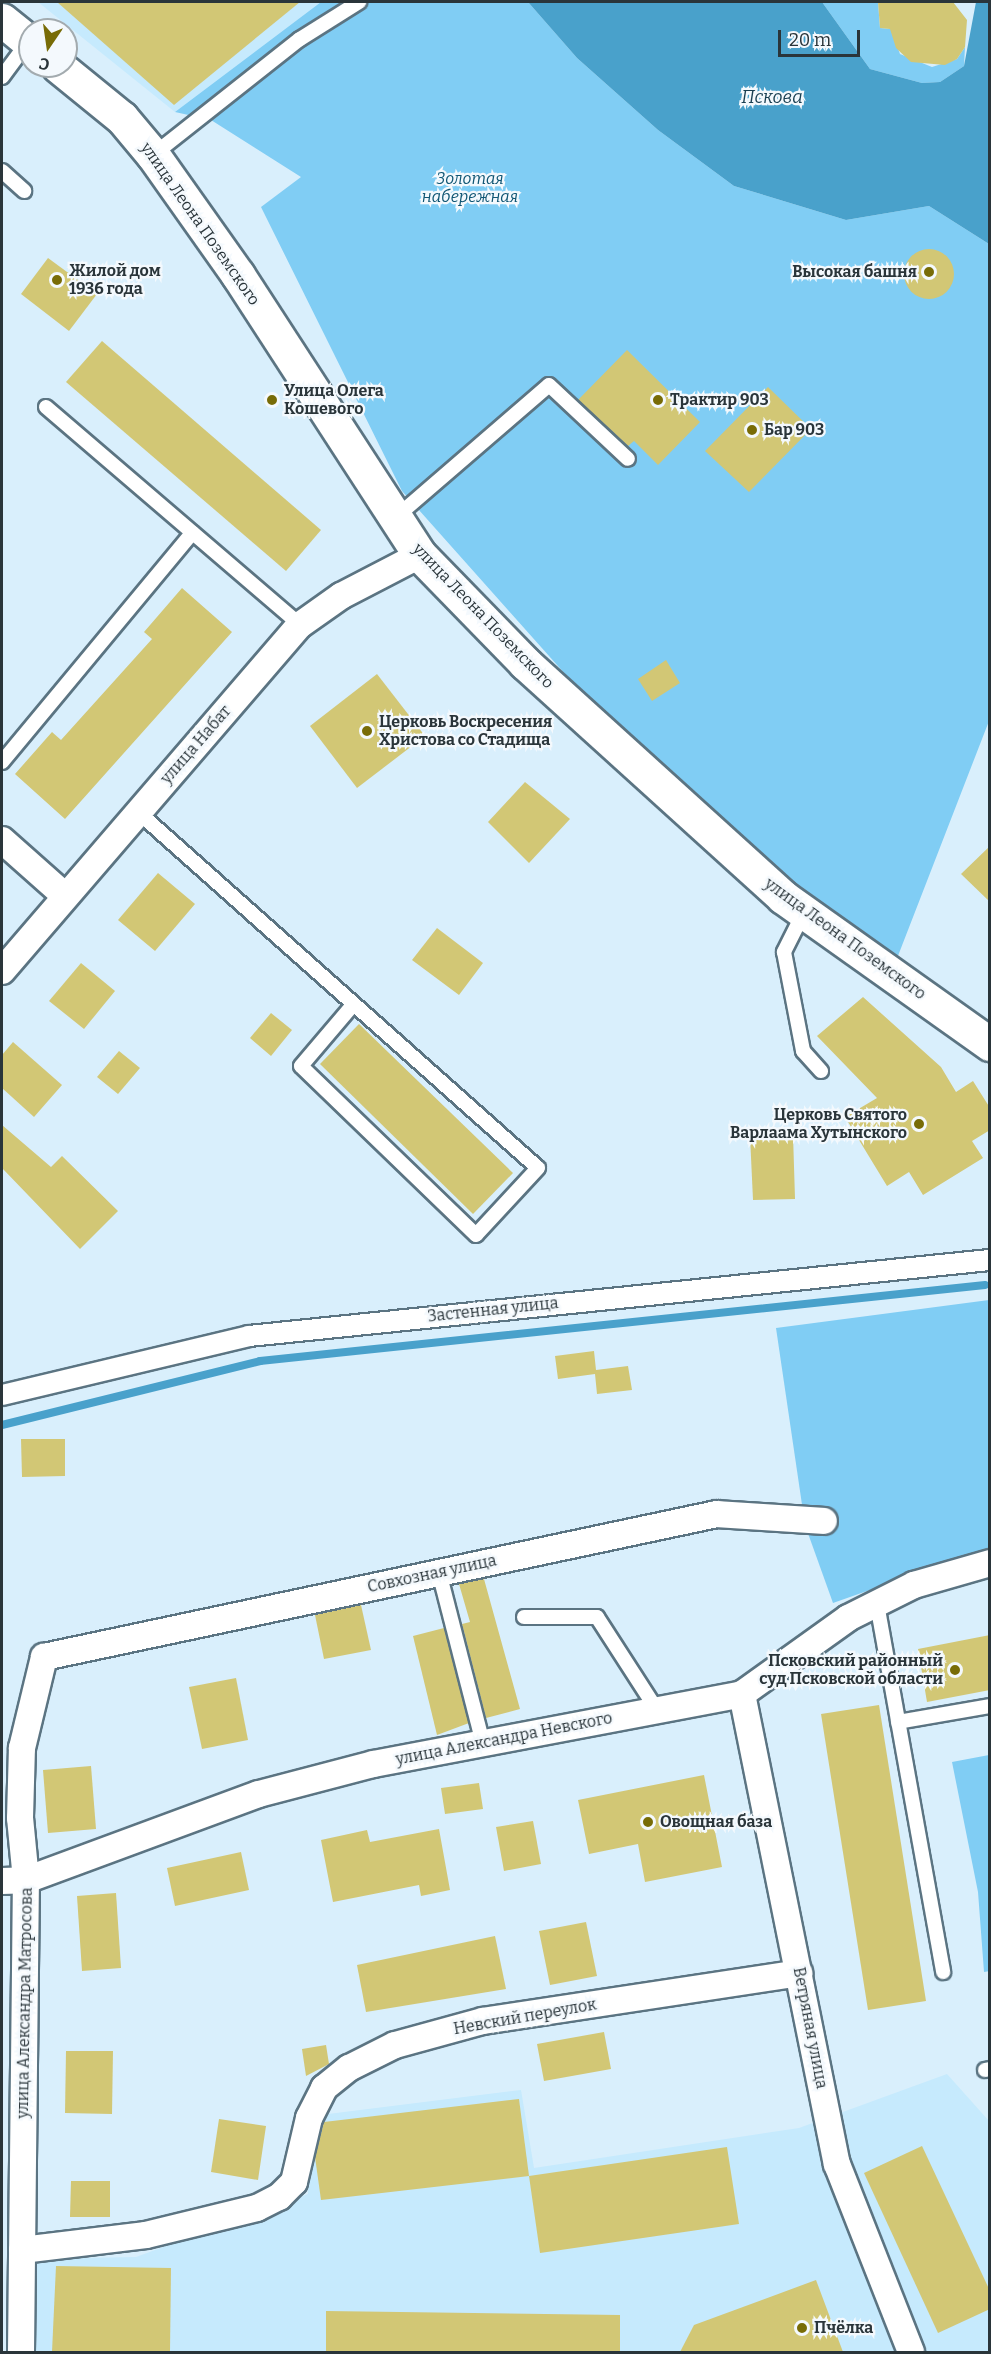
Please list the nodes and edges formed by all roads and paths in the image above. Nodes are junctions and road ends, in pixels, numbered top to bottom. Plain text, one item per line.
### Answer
1 (359, 2) edge
2 (2, 20) edge
3 (18, 33) edge
4 (18, 56) edge
5 (2, 77) edge
6 (73, 78) edge
7 (153, 155) junction
8 (2, 171) edge
9 (24, 191) dead end
10 (46, 407) dead end
11 (628, 459) dead end
12 (394, 519) junction
13 (192, 533) junction
14 (420, 555) junction
15 (300, 625) junction
16 (2, 762) edge
17 (138, 812) junction
18 (2, 840) edge
19 (65, 896) junction
20 (804, 912) junction
21 (2, 971) edge
22 (353, 1005) junction
23 (990, 1044) edge
24 (821, 1071) dead end
25 (990, 1260) edge
26 (2, 1395) edge
27 (824, 1521) dead end
28 (990, 1563) edge
29 (439, 1572) junction
30 (877, 1604) junction
31 (524, 1617) dead end
32 (44, 1657) joint
33 (742, 1694) junction
34 (990, 1706) edge
35 (657, 1710) junction
36 (898, 1722) junction
37 (483, 1743) junction
38 (14, 1880) edge
39 (943, 1972) dead end
40 (799, 1973) junction
41 (22, 2250) junction
42 (21, 2352) edge
43 (911, 2352) edge

1 - 7 lane
2 - 3 main road
4 - 5 lane
6 - 7 main road, улица Леона Поземского
7 - 12 main road, улица Леона Поземского
8 - 9 lane
10 - 13 lane
11 - 12 lane
12 - 14 main road, улица Леона Поземского
13 - 15 lane
13 - 16 lane
14 - 15 street, улица Набат
14 - 20 main road, улица Леона Поземского
15 - 17 street, улица Набат
17 - 19 street, улица Набат
17 - 22 lane
18 - 19 street
19 - 21 street, улица Набат
20 - 23 main road, улица Леона Поземского
20 - 24 lane
22 - 22 lane
25 - 26 street, Застенная улица
27 - 29 street, Совхозная улица
28 - 30 street, улица Александра Невского
29 - 32 street, Совхозная улица
29 - 37 lane
30 - 33 street, улица Александра Невского
30 - 36 lane
31 - 35 lane
32 - 38 street, улица Александра Матросова
33 - 35 street, улица Александра Невского
33 - 40 street, Ветряная улица
34 - 36 lane
35 - 37 street, улица Александра Невского
36 - 39 lane
37 - 38 street, улица Александра Невского
38 - 41 street, улица Александра Матросова
40 - 41 street, Невский переулок
40 - 43 street, Ветряная улица
41 - 42 street, улица Александра Матросова

